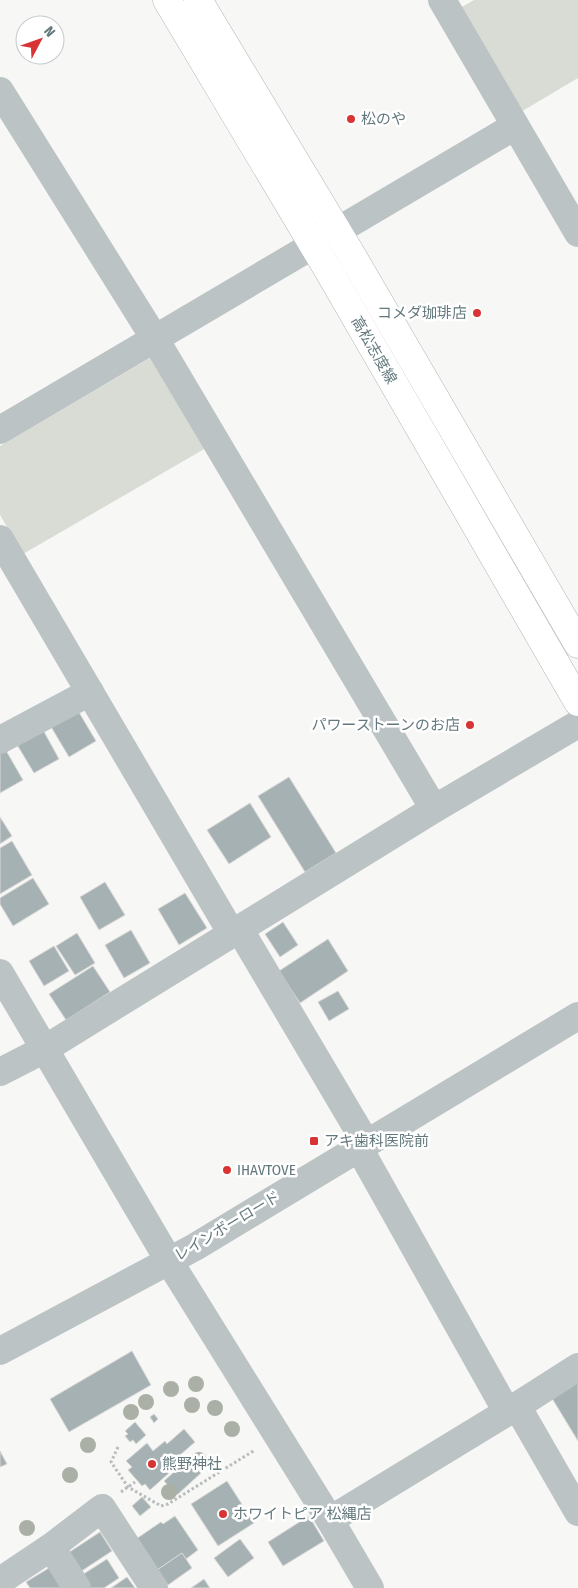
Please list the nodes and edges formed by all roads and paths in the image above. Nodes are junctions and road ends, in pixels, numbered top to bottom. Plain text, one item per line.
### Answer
1 (167, 0) edge
2 (198, 0) edge
3 (442, 0) edge
4 (0, 91) edge
5 (515, 126) junction
6 (337, 232) junction
7 (578, 233) edge
8 (313, 246) junction
9 (156, 339) junction
10 (0, 430) edge
11 (0, 539) edge
12 (578, 644) edge
13 (90, 692) junction
14 (578, 702) edge
15 (578, 724) edge
16 (0, 740) edge
17 (434, 809) junction
18 (236, 932) junction
19 (0, 973) edge
20 (578, 1016) edge
21 (44, 1050) junction
22 (0, 1072) edge
23 (362, 1145) junction
24 (169, 1261) junction
25 (0, 1351) edge
26 (578, 1368) edge
27 (512, 1409) junction
28 (278, 1436) junction
29 (118, 1447) dead end
30 (578, 1512) edge
31 (330, 1520) junction
32 (51, 1547) junction
33 (0, 1580) edge
34 (77, 1588) edge
35 (154, 1588) edge
36 (370, 1588) edge

1 - 8 main road, 高松志度線
2 - 6 main road, 高松志度線
3 - 5 street
4 - 9 street
5 - 6 street
5 - 7 street
6 - 8 street
6 - 12 main road, 高松志度線
8 - 9 street
8 - 14 main road, 高松志度線
9 - 10 street
9 - 17 street
11 - 13 street
13 - 16 street
13 - 18 street
15 - 17 street
17 - 18 street
18 - 21 street
18 - 23 street
19 - 21 street
20 - 23 street, レインボーロード
21 - 22 street
21 - 24 street
23 - 24 street, レインボーロード
23 - 27 street
24 - 25 street, レインボーロード
24 - 28 street
26 - 27 street
27 - 30 street
27 - 31 street
28 - 29 path
28 - 31 street
31 - 36 street
32 - 33 street
32 - 34 street
32 - 35 street

